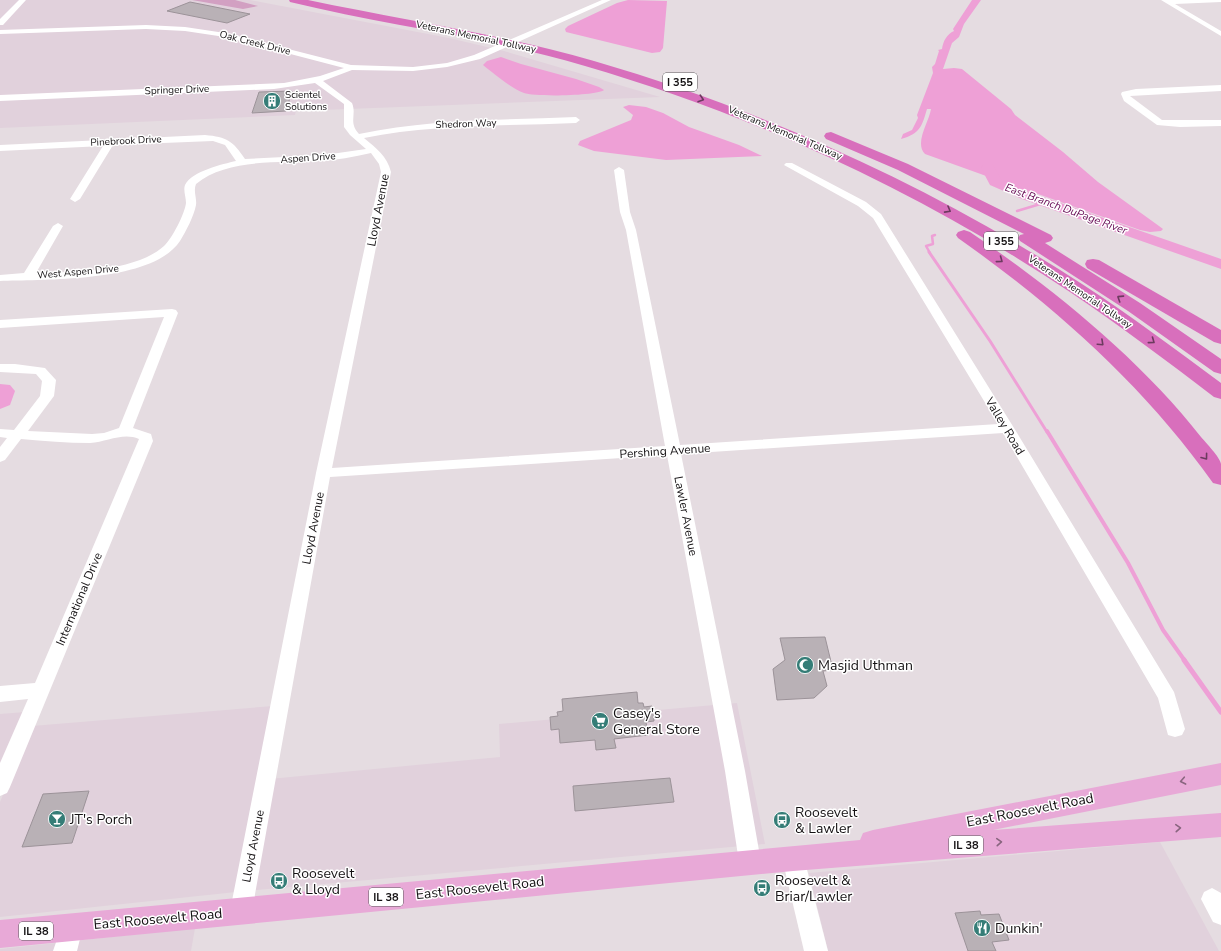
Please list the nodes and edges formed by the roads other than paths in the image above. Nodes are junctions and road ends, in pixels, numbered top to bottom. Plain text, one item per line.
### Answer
1 (23, 0) edge
2 (294, 0) edge
3 (323, 0) edge
4 (608, 0) edge
5 (1221, 0) edge
6 (1166, 1) edge
7 (0, 23) edge
8 (0, 32) edge
9 (1221, 34) edge
10 (500, 40) junction
11 (535, 45) junction
12 (352, 67) junction
13 (316, 80) junction
14 (1221, 88) edge
15 (0, 98) edge
16 (576, 120) dead end
17 (761, 122) junction
18 (1221, 123) edge
19 (813, 132) junction
20 (357, 137) junction
21 (110, 142) junction
22 (0, 148) edge
23 (373, 150) junction
24 (242, 162) junction
25 (789, 165) dead end
26 (619, 170) dead end
27 (75, 199) dead end
28 (58, 226) dead end
29 (28, 276) junction
30 (0, 278) edge
31 (0, 324) edge
32 (1221, 338) edge
33 (0, 368) edge
34 (1221, 368) edge
35 (1221, 393) edge
36 (0, 423) edge
37 (1007, 428) junction
38 (21, 430) junction
39 (121, 432) junction
40 (0, 433) edge
41 (673, 450) junction
42 (0, 457) edge
43 (323, 473) junction
44 (1221, 478) edge
45 (41, 690) junction
46 (0, 694) edge
47 (1175, 729) dead end
48 (1221, 774) edge
49 (0, 787) edge
50 (1221, 825) edge
51 (793, 858) junction
52 (750, 862) junction
53 (241, 911) junction
54 (0, 934) edge
55 (68, 939) edge
56 (816, 951) edge

1 - 7 street
2 - 10 highway, Veterans Memorial Tollway / I 355
3 - 10 highway, Veterans Memorial Tollway / I 355
4 - 10 street, Oak Creek Drive
5 - 6 street
6 - 9 street
8 - 12 street, Oak Creek Drive
10 - 11 highway, Veterans Memorial Tollway / I 355
10 - 12 street, Oak Creek Drive
11 -> 17 highway, Veterans Memorial Tollway / I 355
11 - 19 highway, Veterans Memorial Tollway / I 355
12 - 13 street, Springer Drive
13 - 15 street, Springer Drive
13 - 20 street
14 - 18 street
16 - 20 street, Shedron Way
17 -> 35 highway, Veterans Memorial Tollway / I 355
17 -> 44 highway
19 - 32 highway
34 -> 19 highway, Veterans Memorial Tollway / I 355
20 - 23 street, Lloyd Avenue
21 - 22 street, Pinebrook Drive
21 - 24 street, Pinebrook Drive
21 - 27 street
23 - 24 street, Aspen Drive
23 - 43 street, Lloyd Avenue
24 - 29 street, West Aspen Drive
25 - 37 street, Valley Road
26 - 41 street, Lawler Avenue
28 - 29 street
29 - 30 street, West Aspen Drive
31 - 39 street
33 - 38 street
36 - 38 street, International Drive
37 - 41 street, Pershing Avenue
37 - 47 street, Valley Road
38 - 39 street, International Drive
38 - 40 street, International Drive
38 - 42 street
39 - 45 street, International Drive
41 - 43 street, Pershing Avenue
41 - 52 street, Lawler Avenue
43 - 53 street, Lloyd Avenue
45 - 46 street
45 - 49 street, International Drive
48 -> 51 main road, East Roosevelt Road / IL 38
51 -> 50 main road, East Roosevelt Road / IL 38
51 - 52 main road, East Roosevelt Road / IL 38
51 - 56 street
52 - 53 main road, East Roosevelt Road / IL 38
53 - 55 main road, East Roosevelt Road / IL 38
54 - 55 main road, East Roosevelt Road / IL 38

